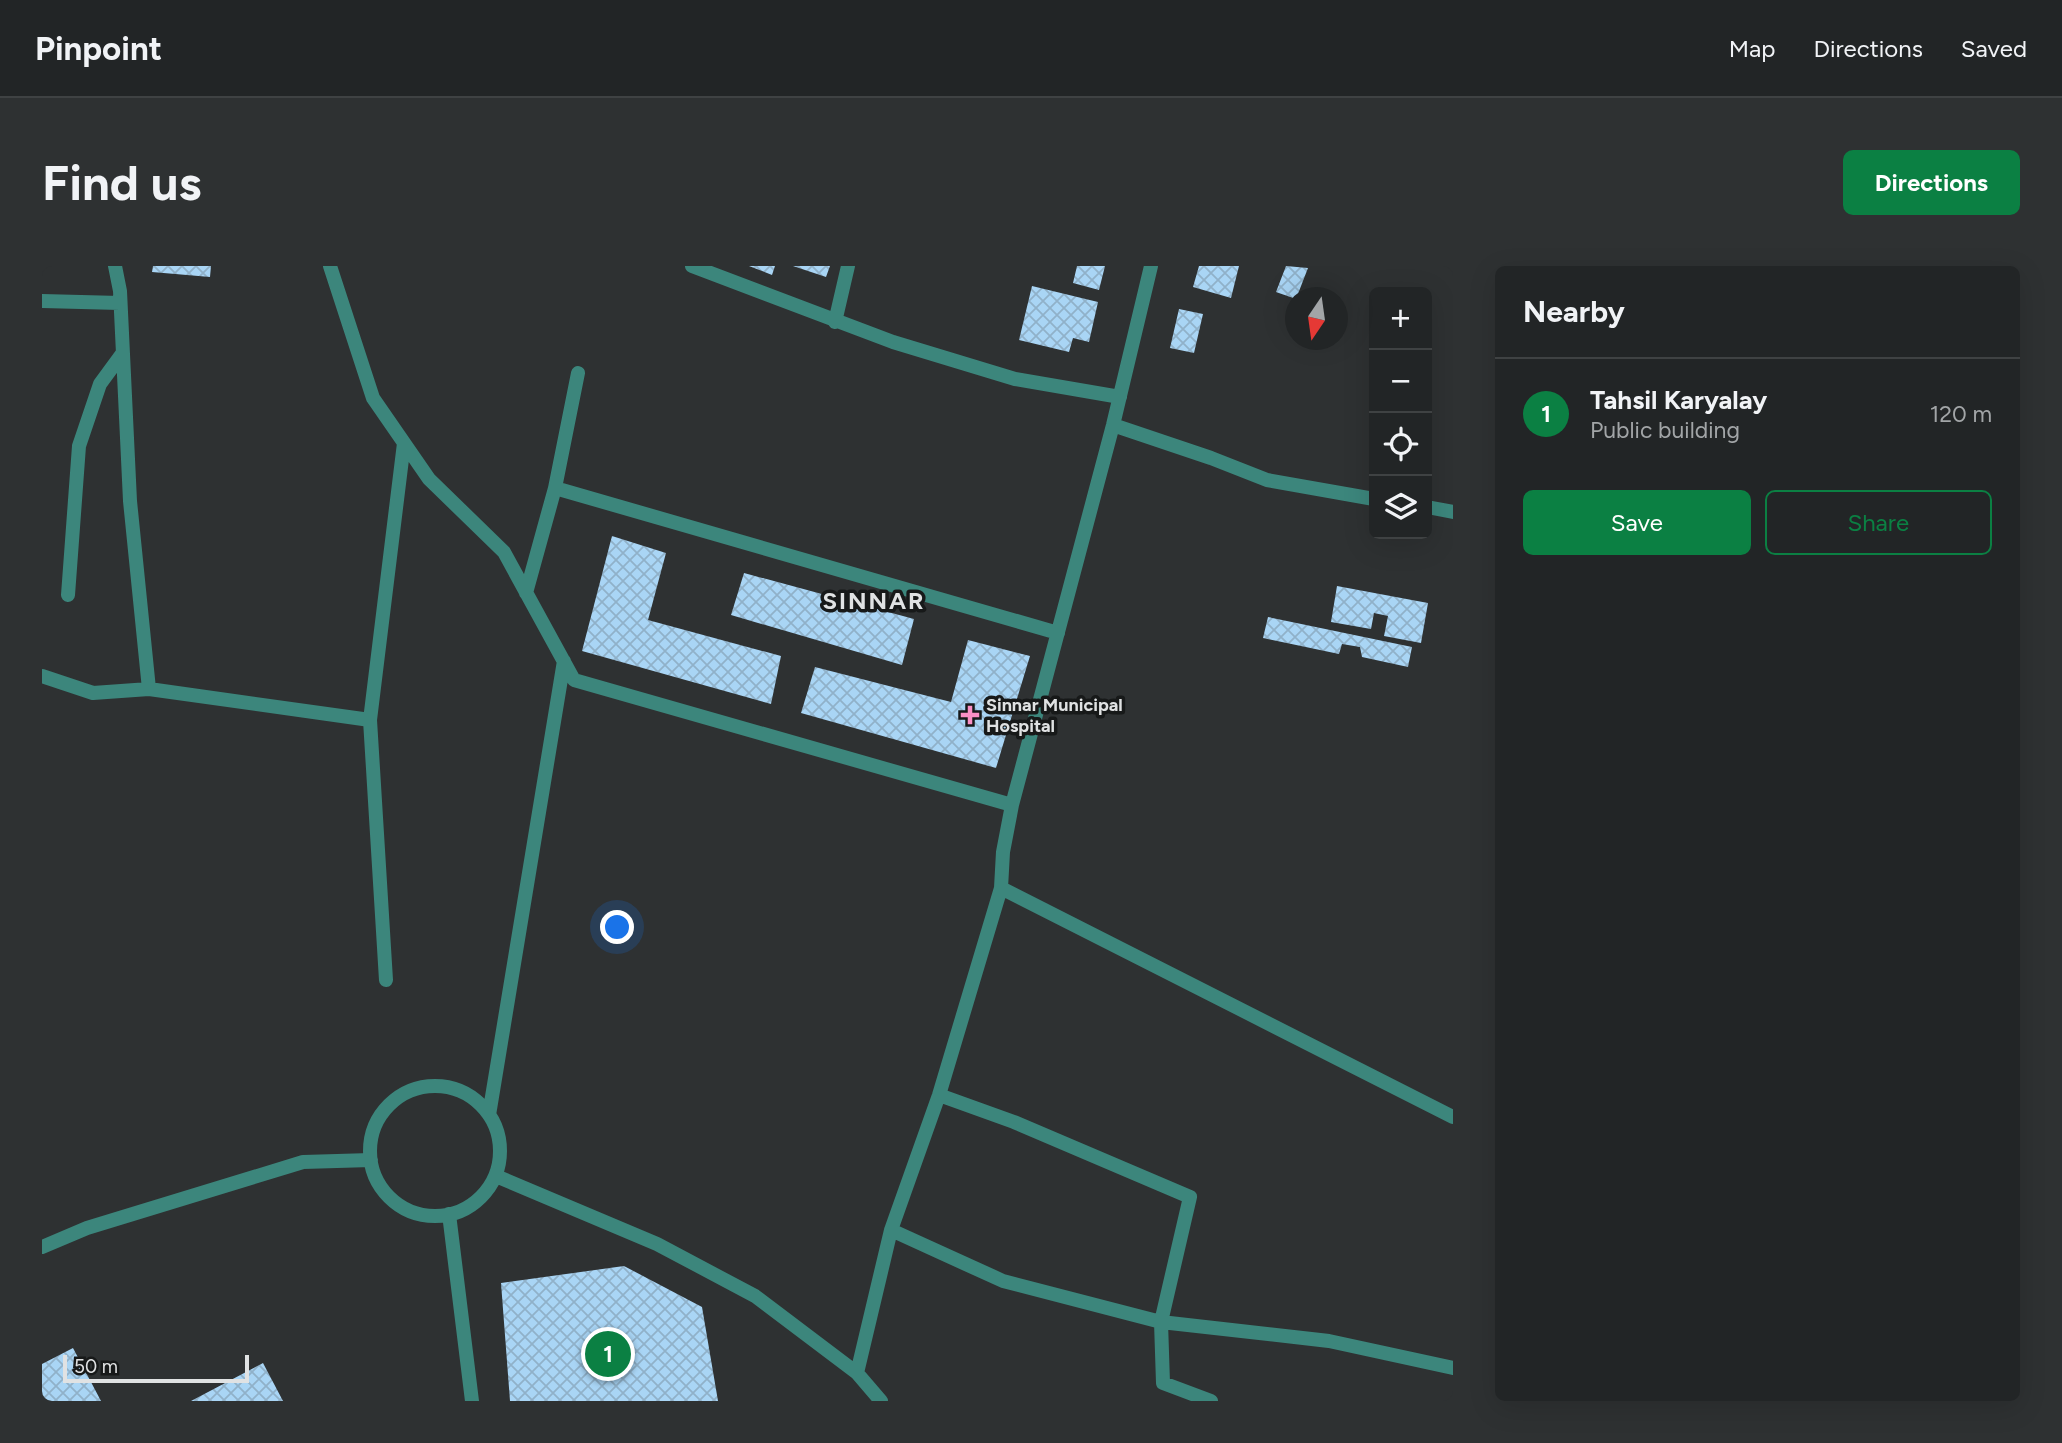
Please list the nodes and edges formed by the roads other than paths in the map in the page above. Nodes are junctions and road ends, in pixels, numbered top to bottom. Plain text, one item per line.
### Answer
1 (115, 266) edge
2 (330, 266) edge
3 (692, 266) edge
4 (848, 266) edge
5 (1151, 266) edge
6 (42, 301) edge
7 (120, 303) junction
8 (835, 322) junction
9 (122, 354) junction
10 (578, 373) dead end
11 (1120, 397) junction
12 (1113, 425) junction
13 (404, 443) junction
14 (555, 488) junction
15 (1369, 498) edge
16 (1432, 509) edge
17 (1453, 512) edge
18 (527, 593) junction
19 (68, 595) dead end
20 (1058, 633) junction
21 (564, 661) junction
22 (42, 676) edge
23 (149, 689) junction
24 (370, 720) junction
25 (1012, 804) junction
26 (1001, 887) junction
27 (386, 980) dead end
28 (939, 1095) junction
29 (489, 1115) junction
30 (1453, 1117) edge
31 (371, 1160) junction
32 (496, 1176) junction
33 (449, 1214) junction
34 (891, 1230) junction
35 (42, 1247) edge
36 (1161, 1322) junction
37 (1453, 1368) edge
38 (857, 1373) junction
39 (472, 1401) edge
40 (881, 1401) edge
41 (1210, 1401) edge

1 - 7 street
2 - 13 street
3 - 8 street
4 - 8 street
5 - 11 street
6 - 7 street
7 - 9 street
8 - 11 street
9 - 19 street
9 - 23 street
10 - 14 street
11 - 12 street
12 - 15 street
12 - 20 street
13 - 18 street
13 - 24 street
14 - 18 street
14 - 20 street
16 - 17 street
18 - 21 street
20 - 25 street
21 - 25 street
21 - 29 street
22 - 23 street
23 - 24 street
24 - 27 street
25 - 26 street
26 - 28 street
26 - 30 street
28 - 34 street
28 - 36 street
29 - 31 street
29 - 32 street
31 - 33 street
31 - 35 street
32 - 33 street
32 - 38 street
33 - 39 street
34 - 36 street
34 - 38 street
36 - 37 street
36 - 41 street
38 - 40 street

